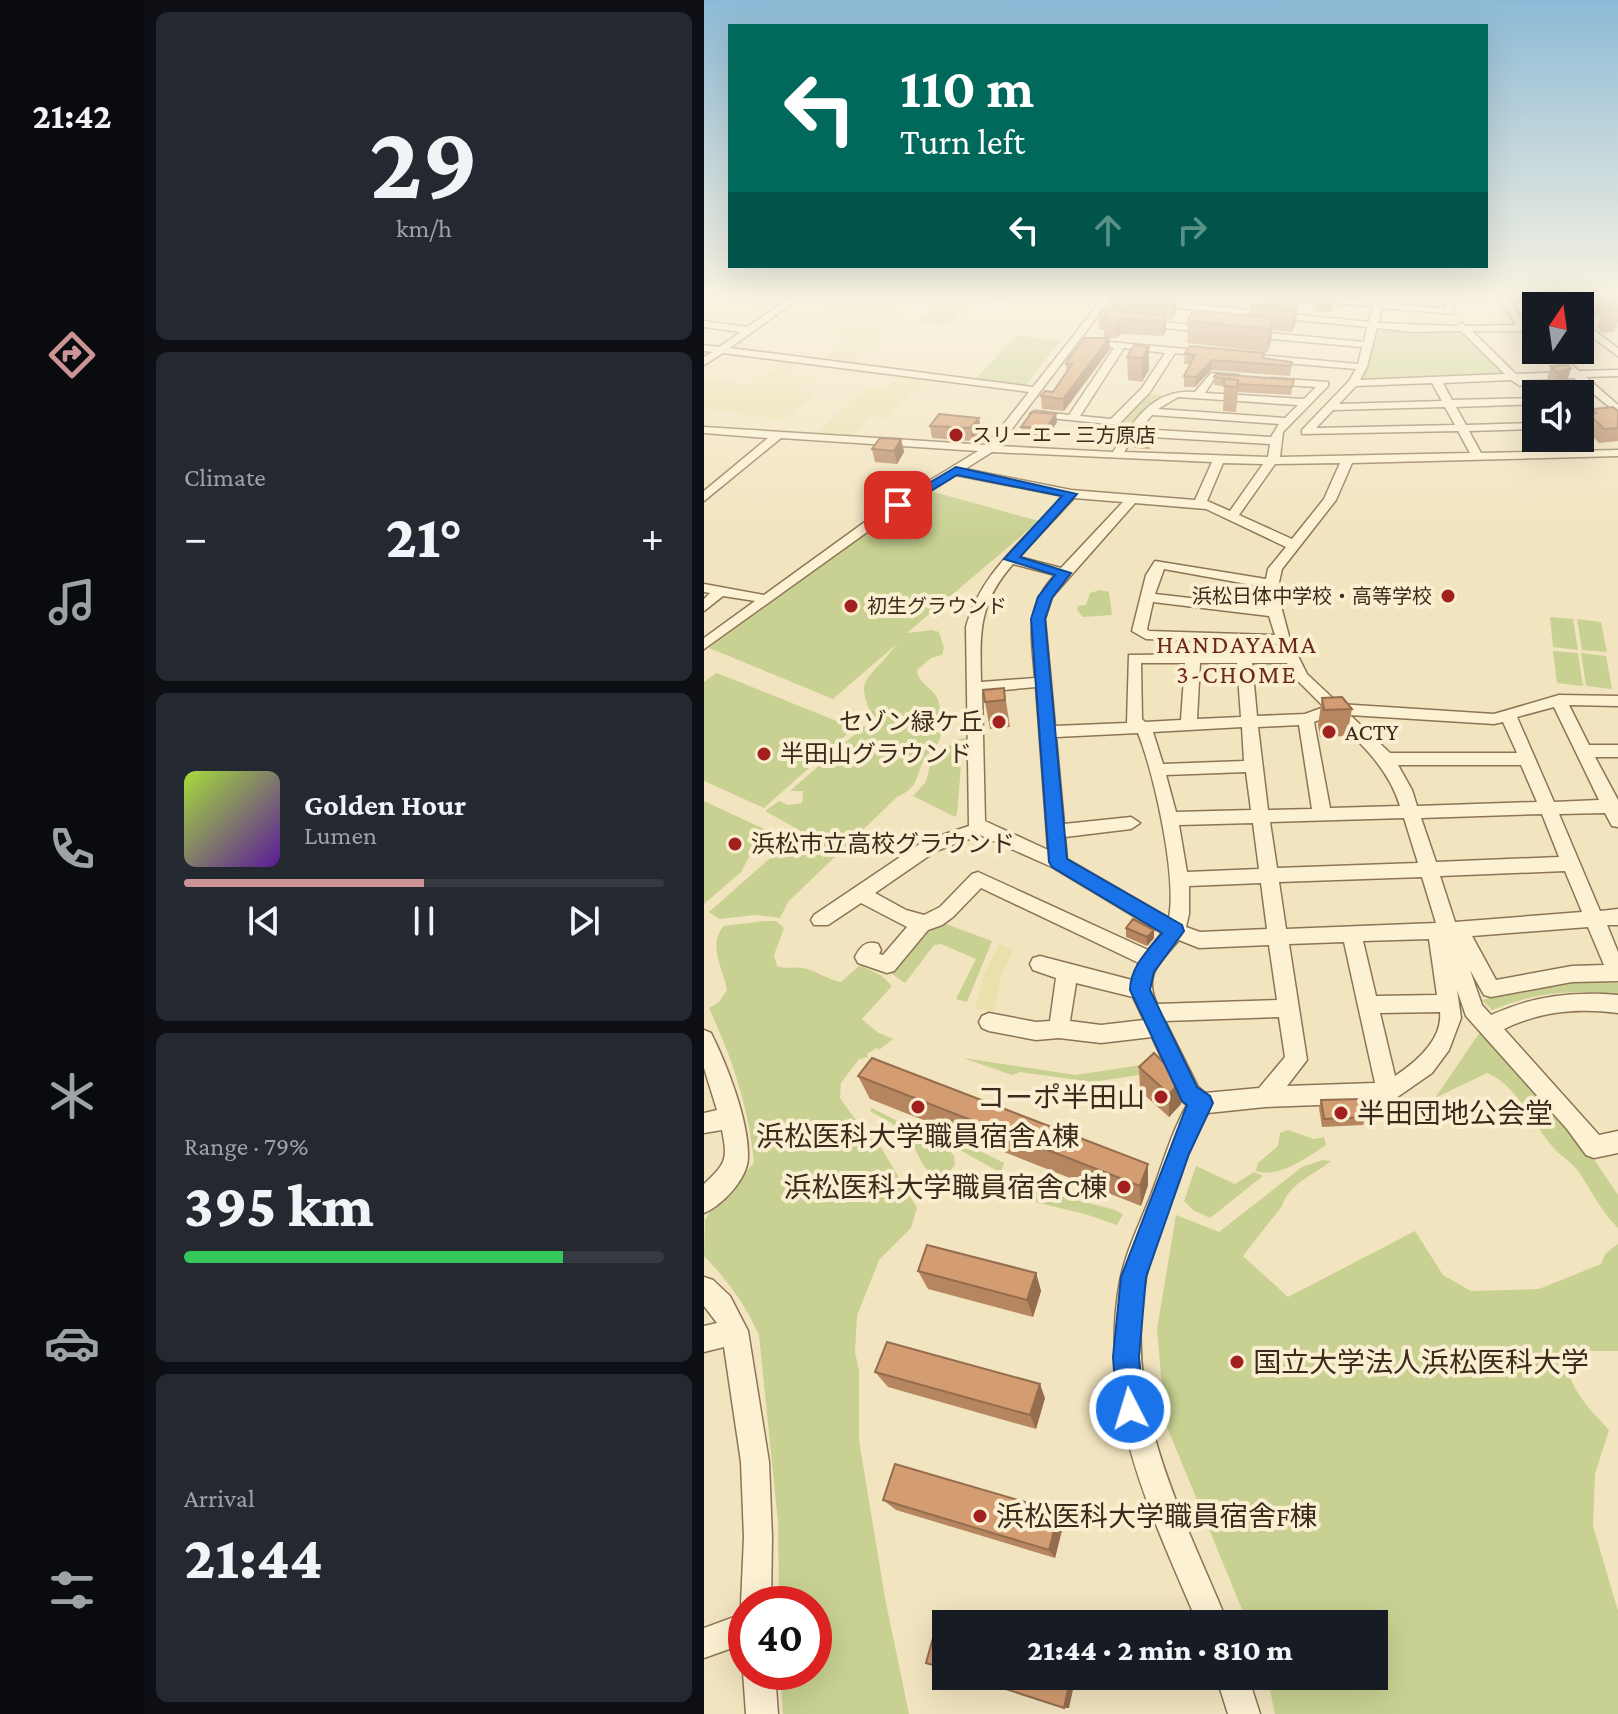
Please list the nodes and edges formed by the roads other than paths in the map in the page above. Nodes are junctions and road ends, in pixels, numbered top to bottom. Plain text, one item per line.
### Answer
1 (932, 377) edge
2 (1044, 377) edge
3 (1100, 377) edge
4 (1154, 377) edge
5 (1210, 377) edge
6 (1225, 377) edge
7 (1356, 377) edge
8 (1580, 377) joint
9 (1516, 379) junction
10 (1437, 382) junction
11 (1353, 383) junction
12 (1522, 385) edge
13 (1034, 390) junction
14 (1198, 395) junction
15 (1522, 401) edge
16 (1307, 402) junction
17 (1448, 404) junction
18 (1331, 407) junction
19 (1618, 411) edge
20 (1017, 412) junction
21 (1150, 412) junction
22 (1072, 419) junction
23 (1287, 421) junction
24 (1522, 426) edge
25 (1462, 428) junction
26 (704, 430) edge
27 (1132, 432) junction
28 (778, 435) junction
29 (1275, 441) junction
30 (991, 448) junction
31 (1618, 453) edge
32 (1117, 454) junction
33 (1478, 457) junction
34 (1219, 459) junction
35 (1271, 461) junction
36 (1347, 461) junction
37 (956, 471) junction
38 (1071, 494) junction
39 (704, 497) edge
40 (1132, 499) junction
41 (1200, 503) junction
42 (1233, 515) junction
43 (1293, 545) junction
44 (1011, 559) junction
45 (1064, 573) junction
46 (1270, 584) junction
47 (704, 588) edge
48 (720, 591) junction
49 (1147, 597) junction
50 (766, 599) junction
51 (704, 607) edge
52 (1275, 612) junction
53 (711, 633) edge
54 (1283, 640) junction
55 (704, 645) edge
56 (1193, 657) junction
57 (1244, 658) junction
58 (1291, 658) junction
59 (1043, 682) junction
60 (974, 688) junction
61 (1559, 700) junction
62 (1618, 701) edge
63 (1334, 709) junction
64 (1509, 716) junction
65 (1306, 719) junction
66 (1248, 721) junction
67 (1189, 723) junction
68 (1140, 725) junction
69 (1048, 732) junction
70 (1584, 751) junction
71 (1618, 751) edge
72 (1386, 759) junction
73 (1526, 759) junction
74 (1253, 766) junction
75 (1156, 770) junction
76 (1547, 809) junction
77 (1412, 811) junction
78 (1616, 811) edge
79 (1322, 814) junction
80 (1260, 816) junction
81 (1167, 819) junction
82 (1131, 823) dead end
83 (981, 828) junction
84 (1056, 831) junction
85 (1058, 862) junction
86 (1569, 864) junction
87 (1430, 869) junction
88 (1269, 875) junction
89 (1179, 879) junction
90 (860, 894) junction
91 (1618, 917) edge
92 (821, 920) dead end
93 (1595, 920) junction
94 (921, 924) junction
95 (1448, 930) junction
96 (1175, 931) junction
97 (1352, 934) junction
98 (1278, 936) junction
99 (871, 950) dead end
100 (1151, 960) junction
101 (1040, 964) dead end
102 (1067, 973) junction
103 (1617, 973) edge
104 (1140, 990) junction
105 (1449, 1003) junction
106 (1618, 1004) edge
107 (1368, 1005) junction
108 (1288, 1008) junction
109 (1156, 1020) junction
110 (1487, 1027) junction
111 (999, 1029) dead end
112 (1059, 1029) junction
113 (704, 1039) edge
114 (1388, 1091) junction
115 (1265, 1097) junction
116 (1202, 1103) junction
117 (730, 1118) junction
118 (704, 1123) edge
119 (1618, 1142) edge
120 (704, 1201) edge
121 (704, 1289) edge
122 (735, 1331) junction
123 (704, 1339) edge
124 (757, 1586) edge
125 (1207, 1610) edge
126 (728, 1634) edge
127 (704, 1643) edge
128 (760, 1690) edge
129 (1236, 1690) edge
130 (762, 1714) edge
131 (1244, 1714) edge

1 - 13 street
2 - 13 street
3 - 22 street
4 - 22 street
5 - 14 street
6 - 16 street
7 - 11 street
8 - 9 street
8 - 19 street
9 - 10 street
9 - 12 street
10 - 11 street
10 - 17 street
11 - 18 street
13 - 20 street
14 - 16 street
14 - 21 street
15 - 17 street
16 - 23 street
17 - 18 street
17 - 25 street
18 - 25 street
20 - 22 street
20 - 30 street
21 - 23 street
21 - 27 street
23 - 29 street
24 - 25 street
25 - 33 street
26 - 28 street
27 - 29 street
27 - 32 street
28 - 30 street
28 - 39 street
29 - 35 street
30 - 32 street
30 - 37 street
31 - 33 street
32 - 34 street
33 - 36 street
34 - 35 street
34 - 41 street
35 - 36 street
35 - 42 street
36 - 43 street
37 - 38 street
37 - 50 street
38 - 40 street
38 - 44 street
40 - 41 street
40 - 45 street
41 - 42 street
42 - 43 street
43 - 46 street
44 - 45 street
44 - 60 street
45 - 59 street
46 - 49 street
46 - 52 street
47 - 48 street
48 - 50 street
48 - 51 street
49 - 52 street
49 - 54 street
50 - 53 street
52 - 54 street
53 - 55 street
54 - 58 street
56 - 57 street
56 - 67 street
56 - 68 street
57 - 58 street
57 - 66 street
58 - 63 street
59 - 60 street
59 - 69 street
60 - 83 street
61 - 62 street
61 - 64 street
61 - 70 street
63 - 64 street
63 - 65 street
63 - 72 street
64 - 73 street
65 - 66 street
65 - 79 street
66 - 67 street
66 - 74 street
67 - 68 street
68 - 69 street
68 - 75 street
69 - 84 street
70 - 71 street
70 - 78 street
72 - 73 street
72 - 77 street
73 - 76 street
74 - 75 street
74 - 80 street
75 - 81 street
76 - 77 street
76 - 78 street
76 - 86 street
77 - 79 street
77 - 87 street
79 - 80 street
80 - 81 street
80 - 88 street
81 - 89 street
82 - 84 street
83 - 85 street
83 - 90 street
84 - 85 street
85 - 96 street
86 - 87 street
86 - 93 street
87 - 88 street
87 - 95 street
88 - 89 street
88 - 98 street
89 - 96 street
90 - 92 street
90 - 94 street
91 - 93 street
93 - 95 street
93 - 103 street
94 - 99 street
94 - 100 street
95 - 97 street
95 - 103 street
95 - 105 street
95 - 110 street
96 - 98 street
96 - 100 street
97 - 98 street
97 - 107 street
98 - 108 street
100 - 104 street
101 - 102 street
102 - 104 street
102 - 112 street
104 - 109 street
105 - 107 street
105 - 114 street
106 - 110 street
107 - 114 street
108 - 109 street
108 - 115 street
109 - 112 street
109 - 116 street
110 - 119 street
111 - 112 street
113 - 117 street
114 - 115 street
115 - 116 street
116 - 125 street
117 - 118 street
117 - 120 street
121 - 122 street
122 - 123 street
122 - 124 street
126 - 127 street
128 - 130 street
129 - 131 street

